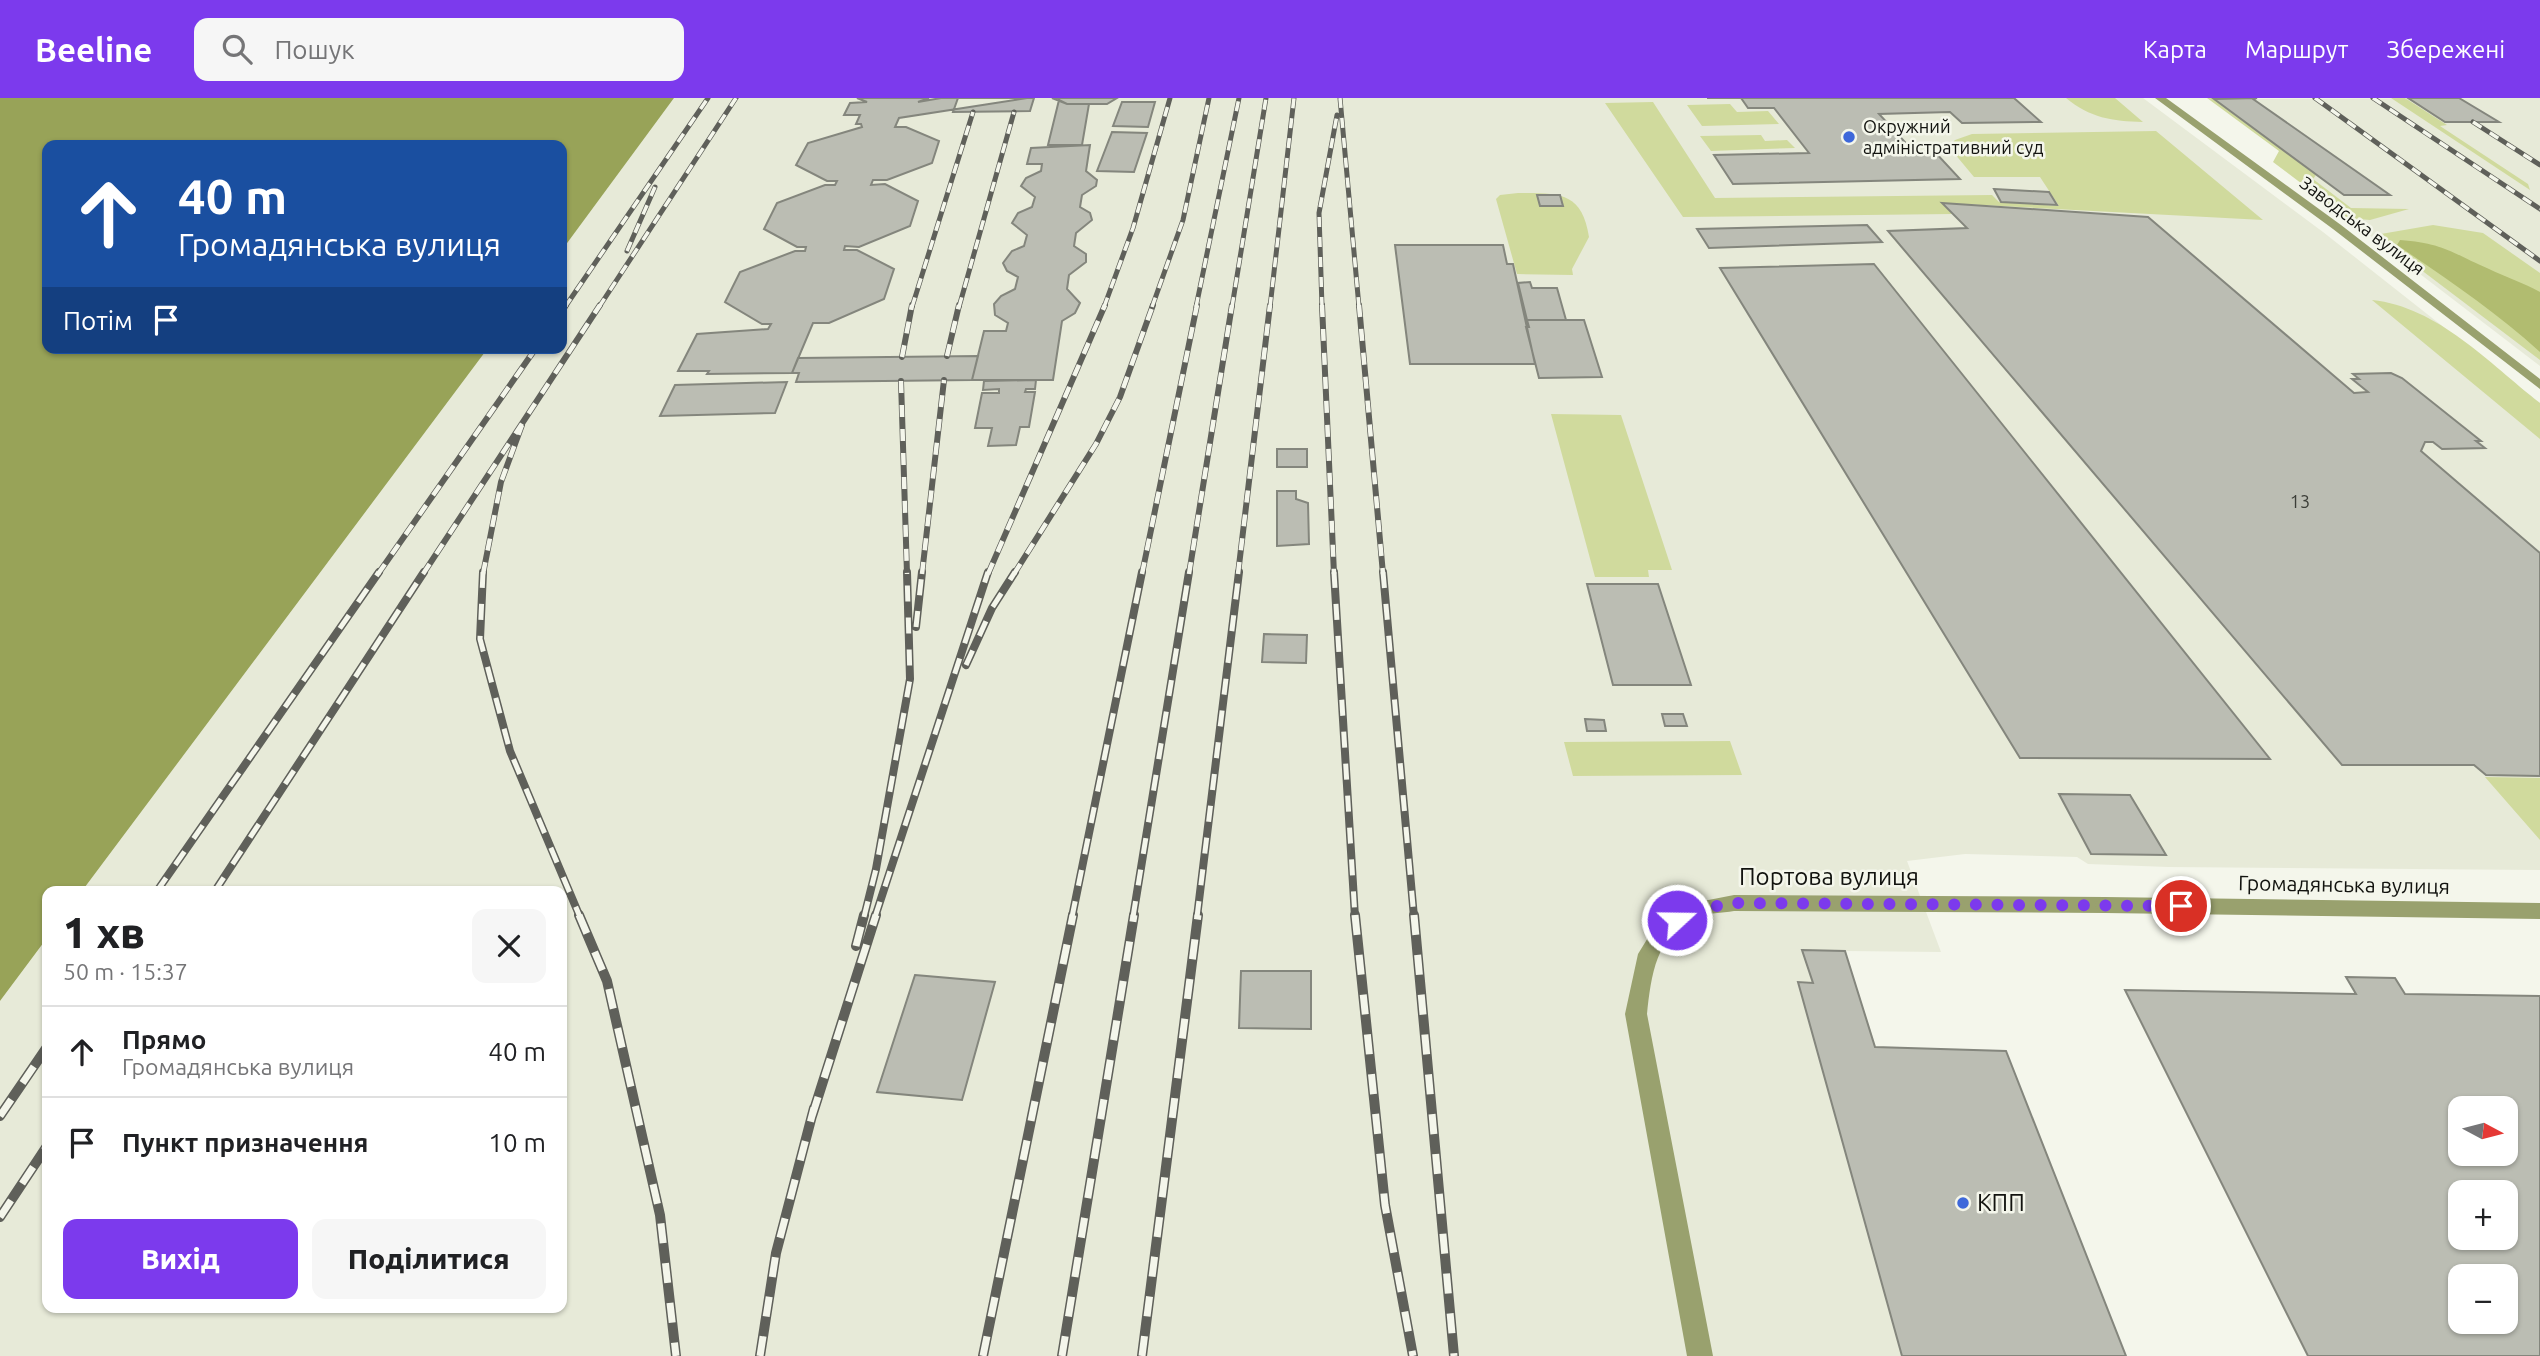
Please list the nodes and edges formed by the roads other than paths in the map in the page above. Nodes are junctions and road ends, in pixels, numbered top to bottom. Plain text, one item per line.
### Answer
1 (2160, 98) edge
2 (2540, 385) edge
3 (2105, 905) joint
4 (2540, 911) edge
5 (1700, 1356) edge

1 - 2 street, Заводська вулиця
3 - 4 street, Громадянська вулиця
3 - 5 street, Портова вулиця

